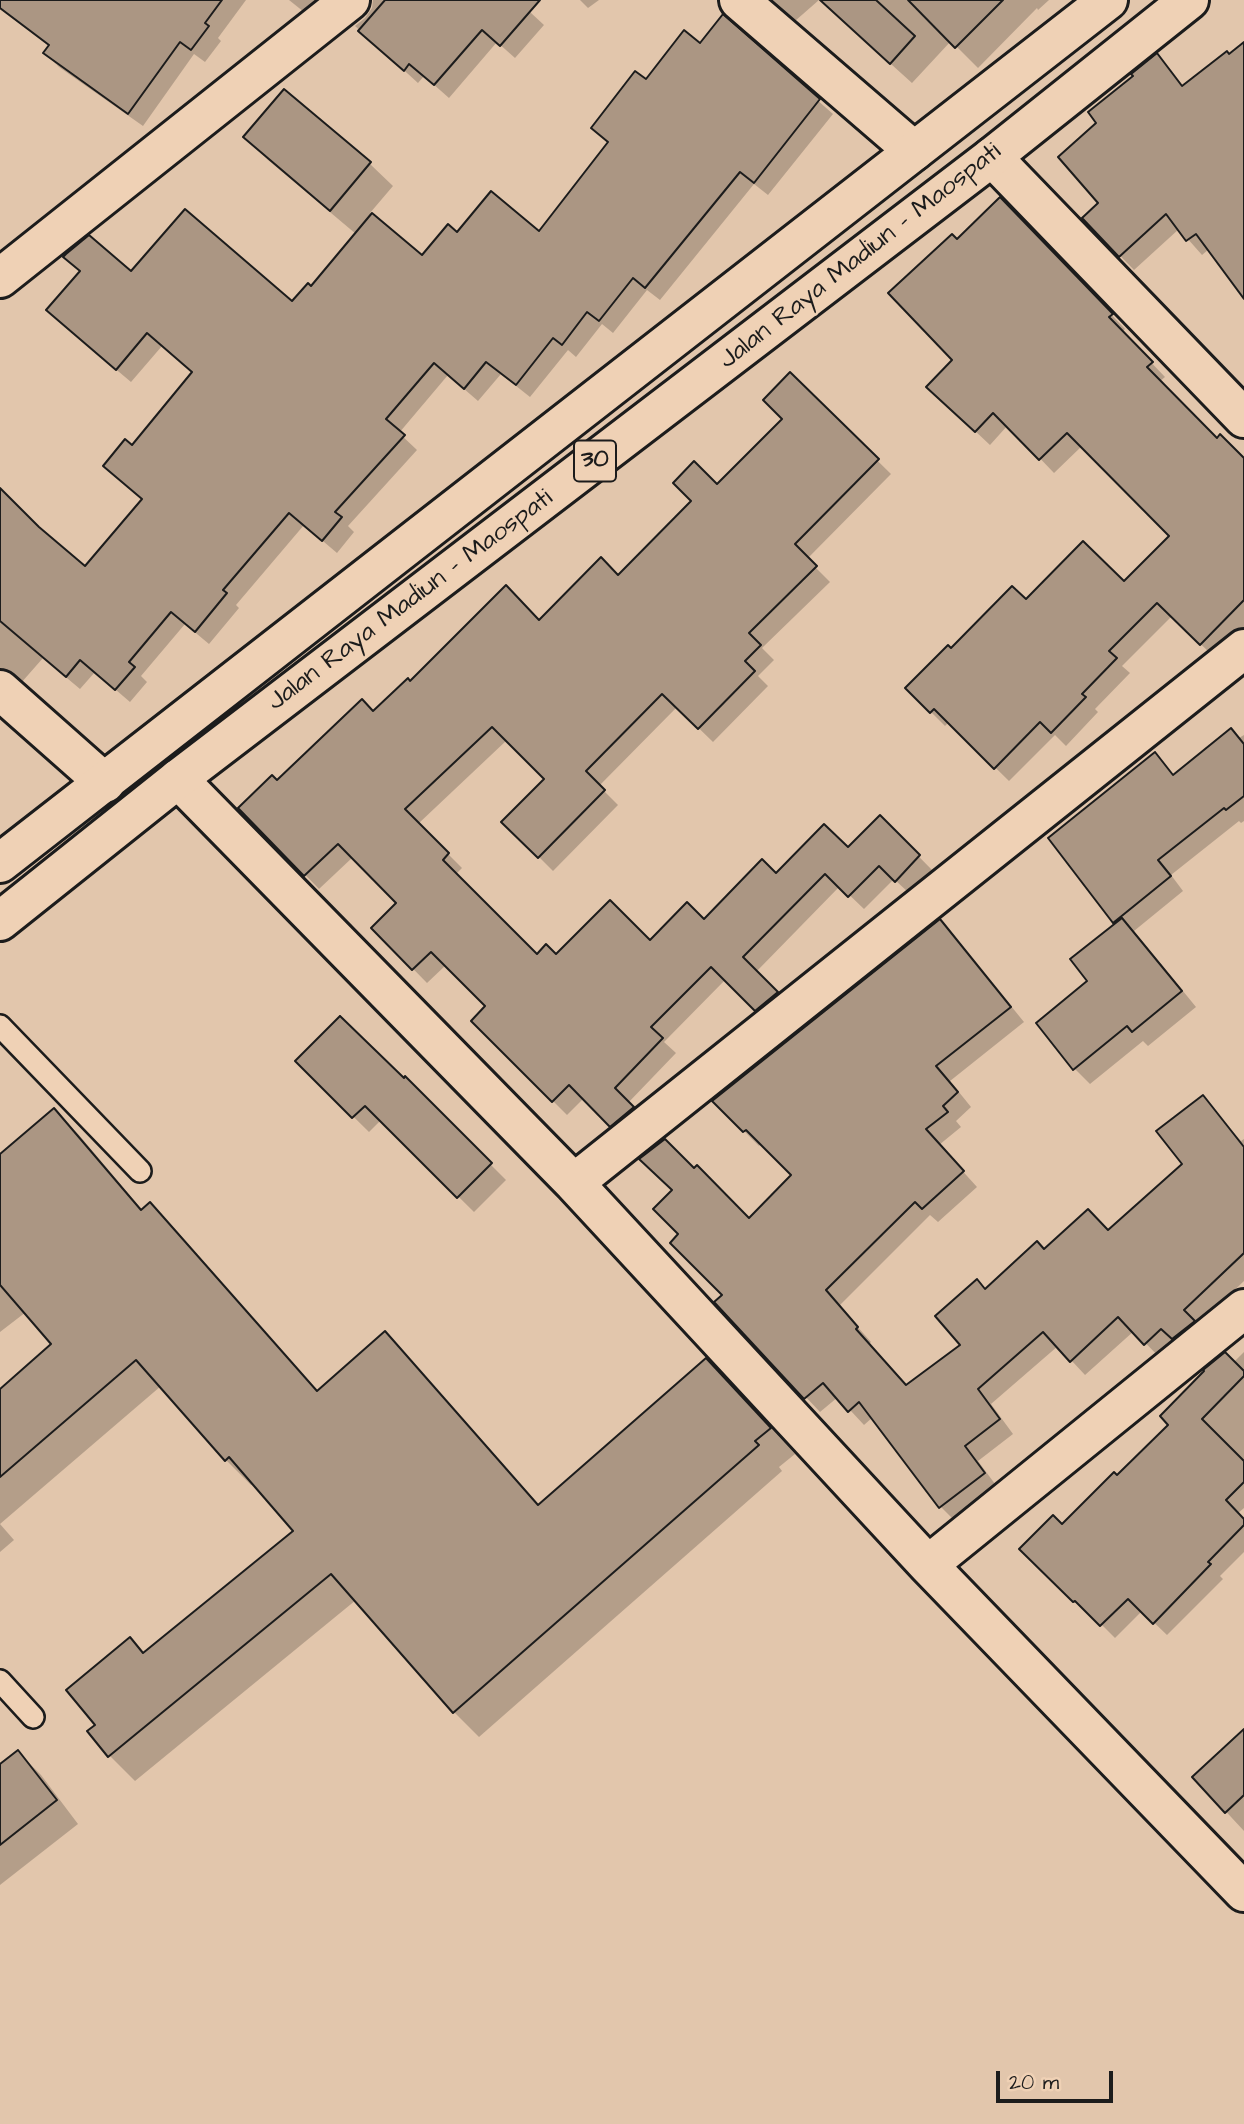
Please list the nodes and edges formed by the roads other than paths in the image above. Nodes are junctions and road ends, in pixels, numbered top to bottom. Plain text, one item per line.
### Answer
1 (350, 0) edge
2 (739, 0) edge
3 (1108, 0) edge
4 (1189, 0) edge
5 (914, 151) junction
6 (992, 157) junction
7 (0, 278) edge
8 (655, 354) junction
9 (694, 385) junction
10 (1244, 418) edge
11 (1244, 649) edge
12 (0, 690) edge
13 (178, 779) junction
14 (105, 783) junction
15 (0, 863) edge
16 (0, 921) edge
17 (0, 1026) edge
18 (139, 1171) dead end
19 (574, 1183) junction
20 (1244, 1309) edge
21 (928, 1565) junction
22 (0, 1681) edge
23 (33, 1717) dead end
24 (1244, 1892) edge

1 - 7 main road
2 - 5 main road
3 - 5 main road, Jalan Raya Madiun - Maospati / 30
4 - 6 main road, Jalan Raya Madiun - Maospati / 30
5 - 8 main road, Jalan Raya Madiun - Maospati / 30
6 - 9 main road, Jalan Raya Madiun - Maospati / 30
6 - 10 main road
8 - 9 main road
8 - 14 main road, Jalan Raya Madiun - Maospati / 30
9 - 13 main road, Jalan Raya Madiun - Maospati / 30
11 - 19 main road
12 - 14 main road
13 - 16 main road, Jalan Raya Madiun - Maospati / 30
13 - 19 main road
14 - 15 main road, Jalan Raya Madiun - Maospati / 30
17 - 18 lane
19 - 21 main road
20 - 21 main road
21 - 24 main road
22 - 23 lane

